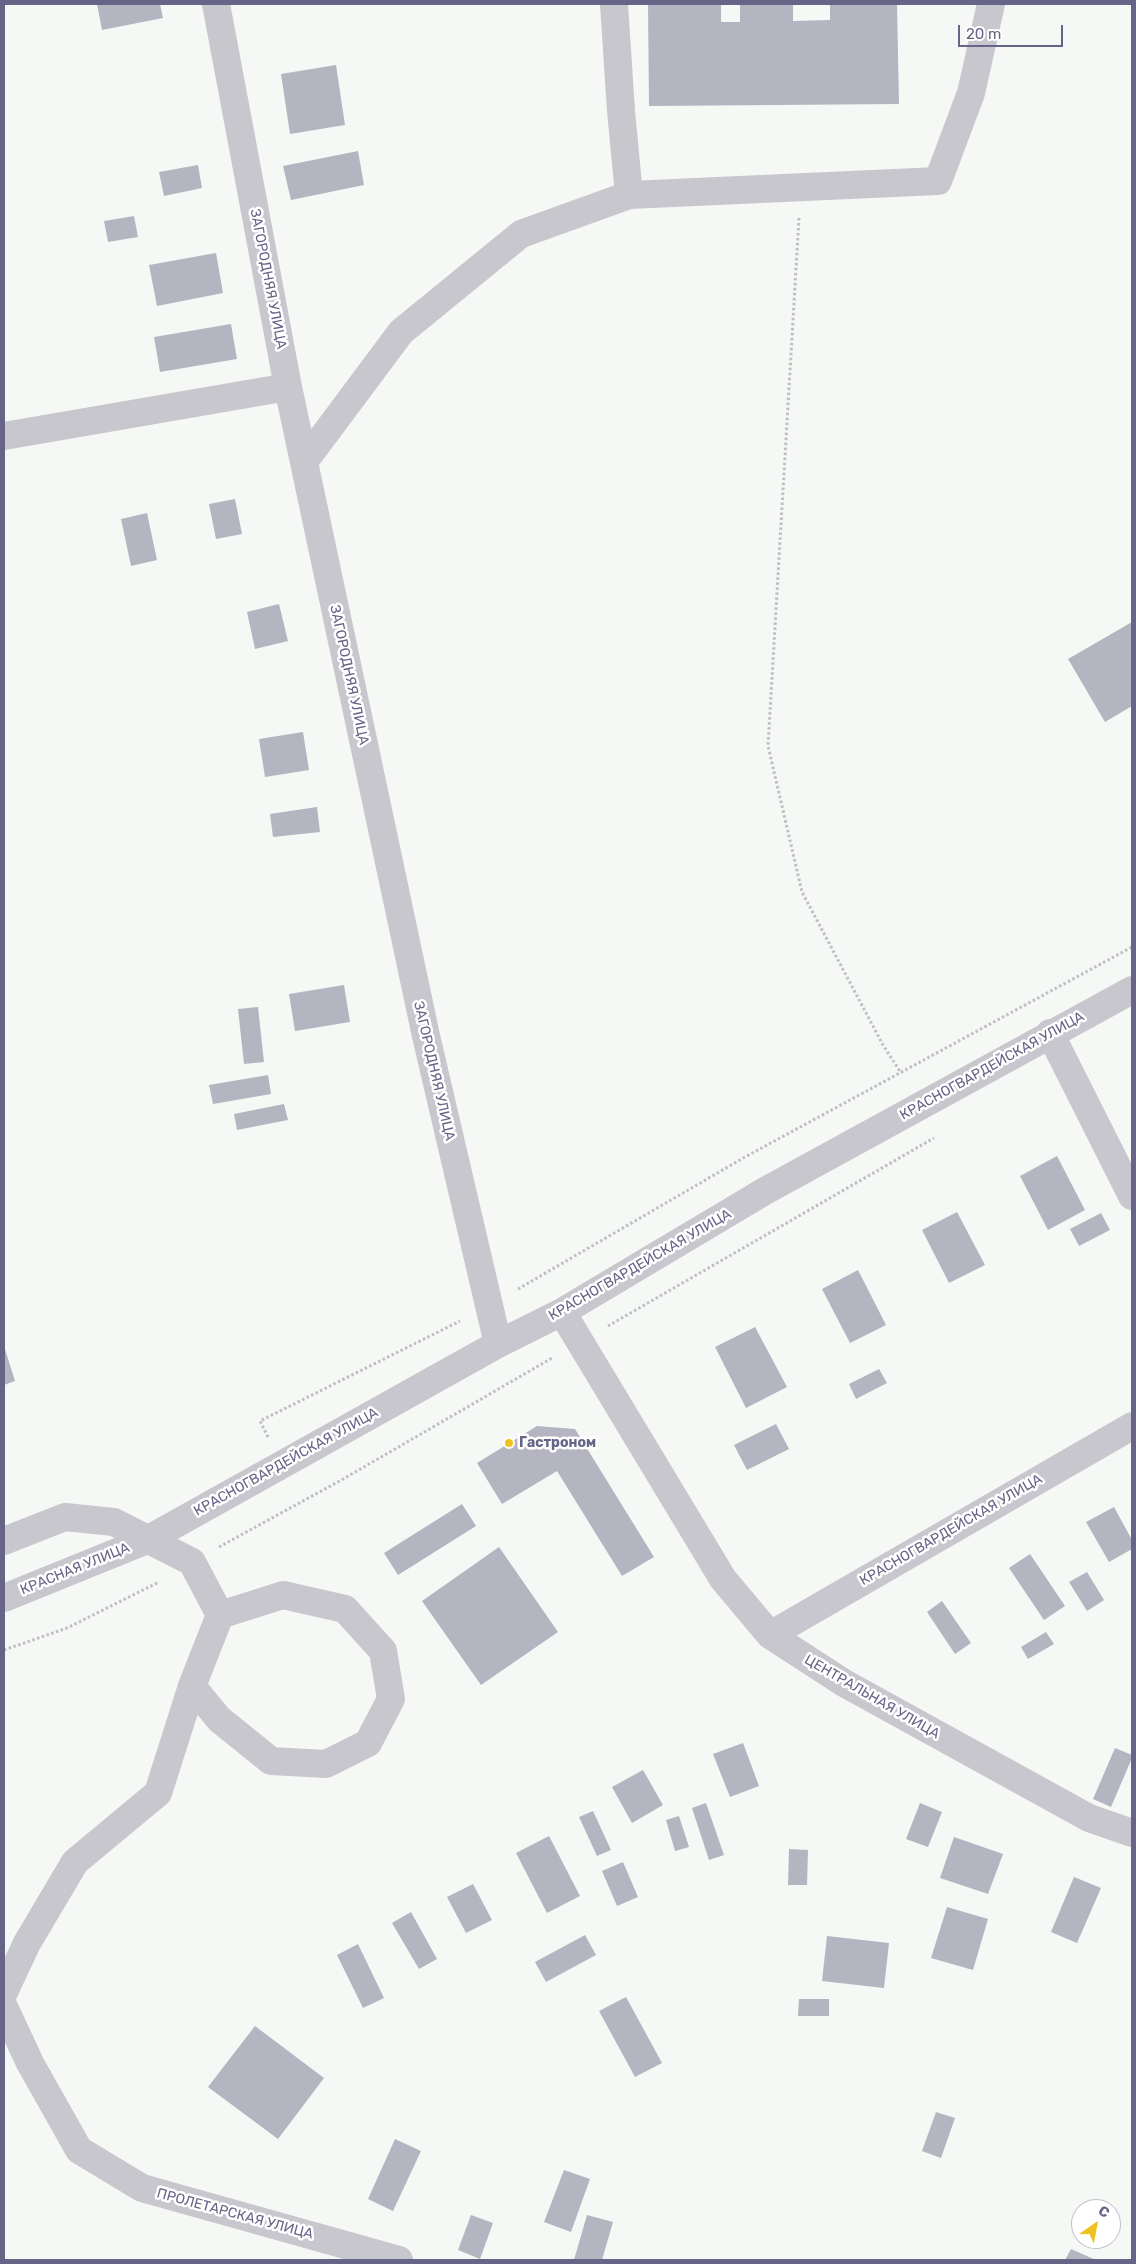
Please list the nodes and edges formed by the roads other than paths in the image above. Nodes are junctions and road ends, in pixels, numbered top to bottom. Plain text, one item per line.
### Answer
1 (216, 4) edge
2 (614, 4) edge
3 (991, 4) edge
4 (630, 195) junction
5 (288, 387) junction
6 (4, 436) edge
7 (304, 462) junction
8 (1132, 990) edge
9 (1050, 1033) junction
10 (1132, 1196) edge
11 (562, 1312) junction
12 (498, 1344) junction
13 (1132, 1426) edge
14 (147, 1540) junction
15 (4, 1541) edge
16 (4, 1598) edge
17 (220, 1615) junction
18 (770, 1635) junction
19 (192, 1686) junction
20 (1132, 1833) edge
21 (4, 1992) edge
22 (4, 2007) edge
23 (399, 2260) edge

1 - 5 street, ЗАГОРОДНЯЯ УЛИЦА
2 - 4 street
3 - 4 street
4 - 7 street
5 - 6 street
5 - 7 street, ЗАГОРОДНЯЯ УЛИЦА
7 - 12 street, ЗАГОРОДНЯЯ УЛИЦА
8 - 9 street, КРАСНОГВАРДЕЙСКАЯ УЛИЦА
9 - 10 street
9 - 11 street, КРАСНОГВАРДЕЙСКАЯ УЛИЦА
11 - 12 street, КРАСНОГВАРДЕЙСКАЯ УЛИЦА
11 - 18 street, ЦЕНТРАЛЬНАЯ УЛИЦА
12 - 14 street, КРАСНОГВАРДЕЙСКАЯ УЛИЦА
13 - 18 street, КРАСНОГВАРДЕЙСКАЯ УЛИЦА
14 - 15 street
14 - 16 street, КРАСНАЯ УЛИЦА
14 - 17 street
17 - 19 street
17 - 19 street
18 - 20 street, ЦЕНТРАЛЬНАЯ УЛИЦА
19 - 21 street
22 - 23 street, ПРОЛЕТАРСКАЯ УЛИЦА

